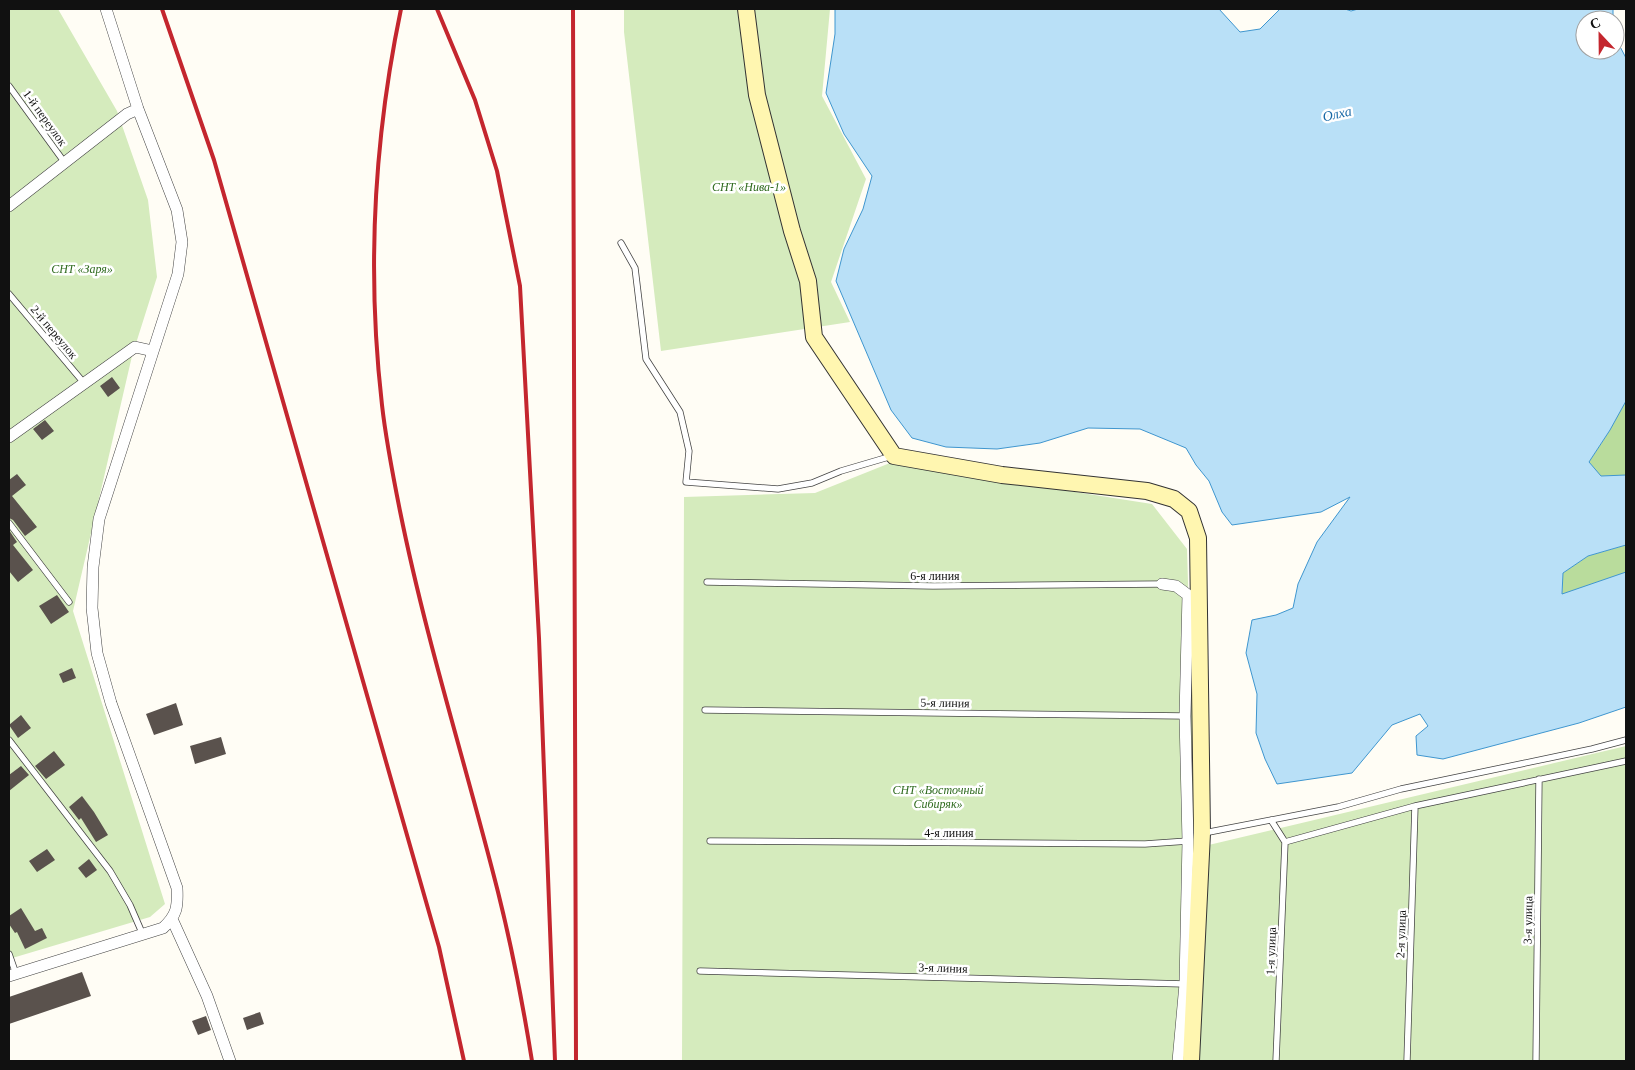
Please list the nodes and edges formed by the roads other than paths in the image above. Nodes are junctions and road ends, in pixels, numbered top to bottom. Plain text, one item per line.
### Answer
1 (106, 9) edge
2 (746, 9) edge
3 (9, 86) edge
4 (138, 109) junction
5 (65, 163) junction
6 (9, 206) edge
7 (621, 243) dead end
8 (9, 294) edge
9 (153, 350) junction
10 (84, 383) junction
11 (9, 437) edge
12 (894, 456) junction
13 (9, 524) edge
14 (707, 582) dead end
15 (1162, 584) joint
16 (69, 602) dead end
17 (705, 710) dead end
18 (1185, 716) junction
19 (9, 740) edge
20 (1626, 740) edge
21 (1626, 761) edge
22 (1539, 780) junction
23 (1415, 806) junction
24 (1270, 820) junction
25 (1195, 837) junction
26 (710, 841) dead end
27 (1285, 842) junction
28 (172, 919) junction
29 (143, 935) junction
30 (9, 954) edge
31 (700, 971) dead end
32 (12, 975) edge
33 (1185, 984) junction
34 (230, 1061) edge
35 (1178, 1061) edge
36 (1191, 1061) edge
37 (1276, 1061) edge
38 (1407, 1061) edge
39 (1536, 1061) edge

1 - 4 street
2 - 12 street
3 - 5 lane, 1-й переулок
4 - 5 street
4 - 9 street
5 - 6 street
7 - 12 lane
8 - 10 lane, 2-й переулок
9 - 10 street
9 - 28 street
10 - 11 street
12 - 25 street
13 - 16 lane
14 - 15 lane, 6-я линия
15 - 18 street
17 - 18 lane, 5-я линия
18 - 25 street
19 - 29 lane
20 - 24 lane, 4-я линия
21 - 22 lane
22 - 23 lane
22 - 39 lane, 3-я улица
23 - 27 lane
23 - 38 lane, 2-я улица
24 - 25 lane, 4-я линия
24 - 27 lane
25 - 26 lane, 4-я линия
25 - 33 street
25 - 36 street
27 - 37 lane, 1-я улица
28 - 29 street
28 - 34 street
29 - 32 street
30 - 32 lane
31 - 33 lane, 3-я линия
33 - 35 street

